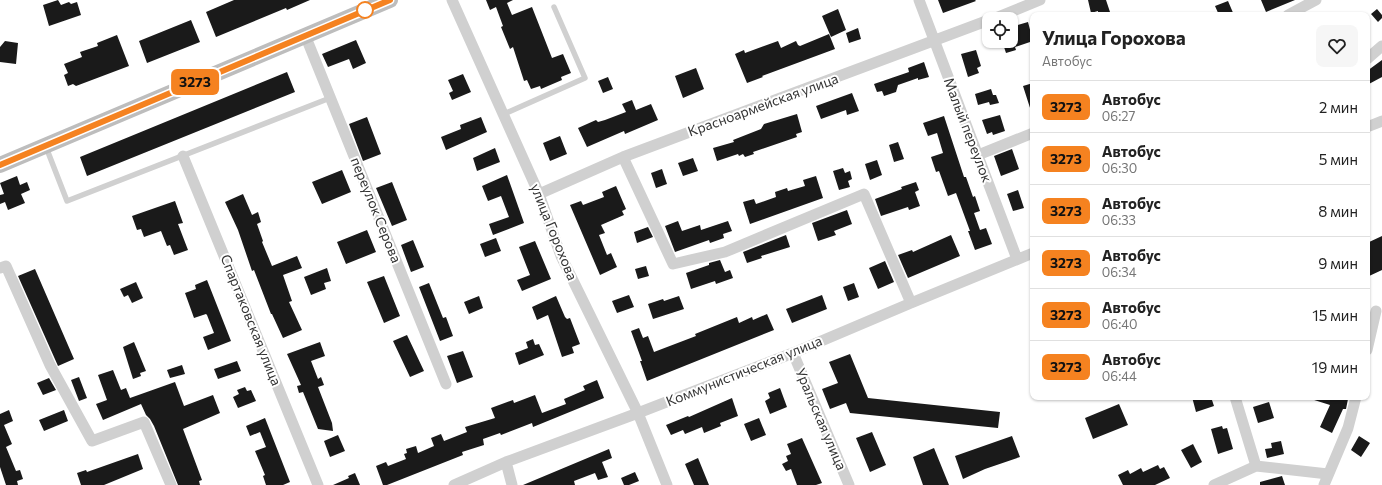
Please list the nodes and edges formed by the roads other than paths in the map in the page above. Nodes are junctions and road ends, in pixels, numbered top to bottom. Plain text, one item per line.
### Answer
1 (390, 0) edge
2 (452, 0) edge
3 (918, 0) edge
4 (1040, 0) edge
5 (1316, 0) edge
6 (554, 7) dead end
7 (1010, 12) edge
8 (1294, 12) edge
9 (982, 23) edge
10 (305, 35) junction
11 (935, 42) junction
12 (1382, 46) edge
13 (1370, 56) edge
14 (330, 98) junction
15 (504, 114) junction
16 (1382, 121) edge
17 (1370, 126) edge
18 (1030, 134) edge
19 (46, 147) junction
20 (978, 155) junction
21 (183, 156) junction
22 (623, 158) junction
23 (0, 165) edge
24 (540, 194) junction
25 (1030, 254) edge
26 (1018, 259) junction
27 (0, 268) edge
28 (911, 302) junction
29 (1375, 311) edge
30 (1370, 335) edge
31 (793, 353) junction
32 (446, 384) dead end
33 (1236, 400) edge
34 (1355, 400) edge
35 (638, 413) junction
36 (506, 462) junction
37 (1256, 466) junction
38 (1328, 474) junction
39 (171, 485) edge
40 (318, 485) edge
41 (454, 485) edge
42 (512, 485) edge
43 (667, 485) edge
44 (849, 485) edge
45 (1214, 485) edge
46 (1324, 485) edge

1 - 10 street
2 - 15 street, улица Горохова
3 - 11 street, Малый переулок
4 - 7 street
5 - 8 street
6 - 15 lane
9 - 11 street, Красноармейская улица
10 - 14 street, переулок Серова
10 - 19 street
11 - 20 street, Малый переулок
11 - 22 street, Красноармейская улица
12 - 13 street
14 - 21 lane
14 - 32 street, переулок Серова
15 - 24 street, улица Горохова
16 - 17 street
18 - 20 street
19 - 21 lane
19 - 23 street
20 - 26 street, Малый переулок
21 - 40 street, Спартаковская улица
22 - 24 street, Красноармейская улица
22 - 28 street
24 - 35 street, улица Горохова
25 - 26 street, Коммунистическая улица
26 - 28 street, Коммунистическая улица
27 - 39 street
28 - 31 street, Коммунистическая улица
29 - 30 street
31 - 35 street, Коммунистическая улица
31 - 44 street, Уральская улица
33 - 37 street
34 - 38 street
35 - 36 street, Коммунистическая улица
35 - 43 street, улица Горохова
36 - 41 street, Коммунистическая улица
36 - 42 street
37 - 38 street
37 - 45 street
38 - 46 street

